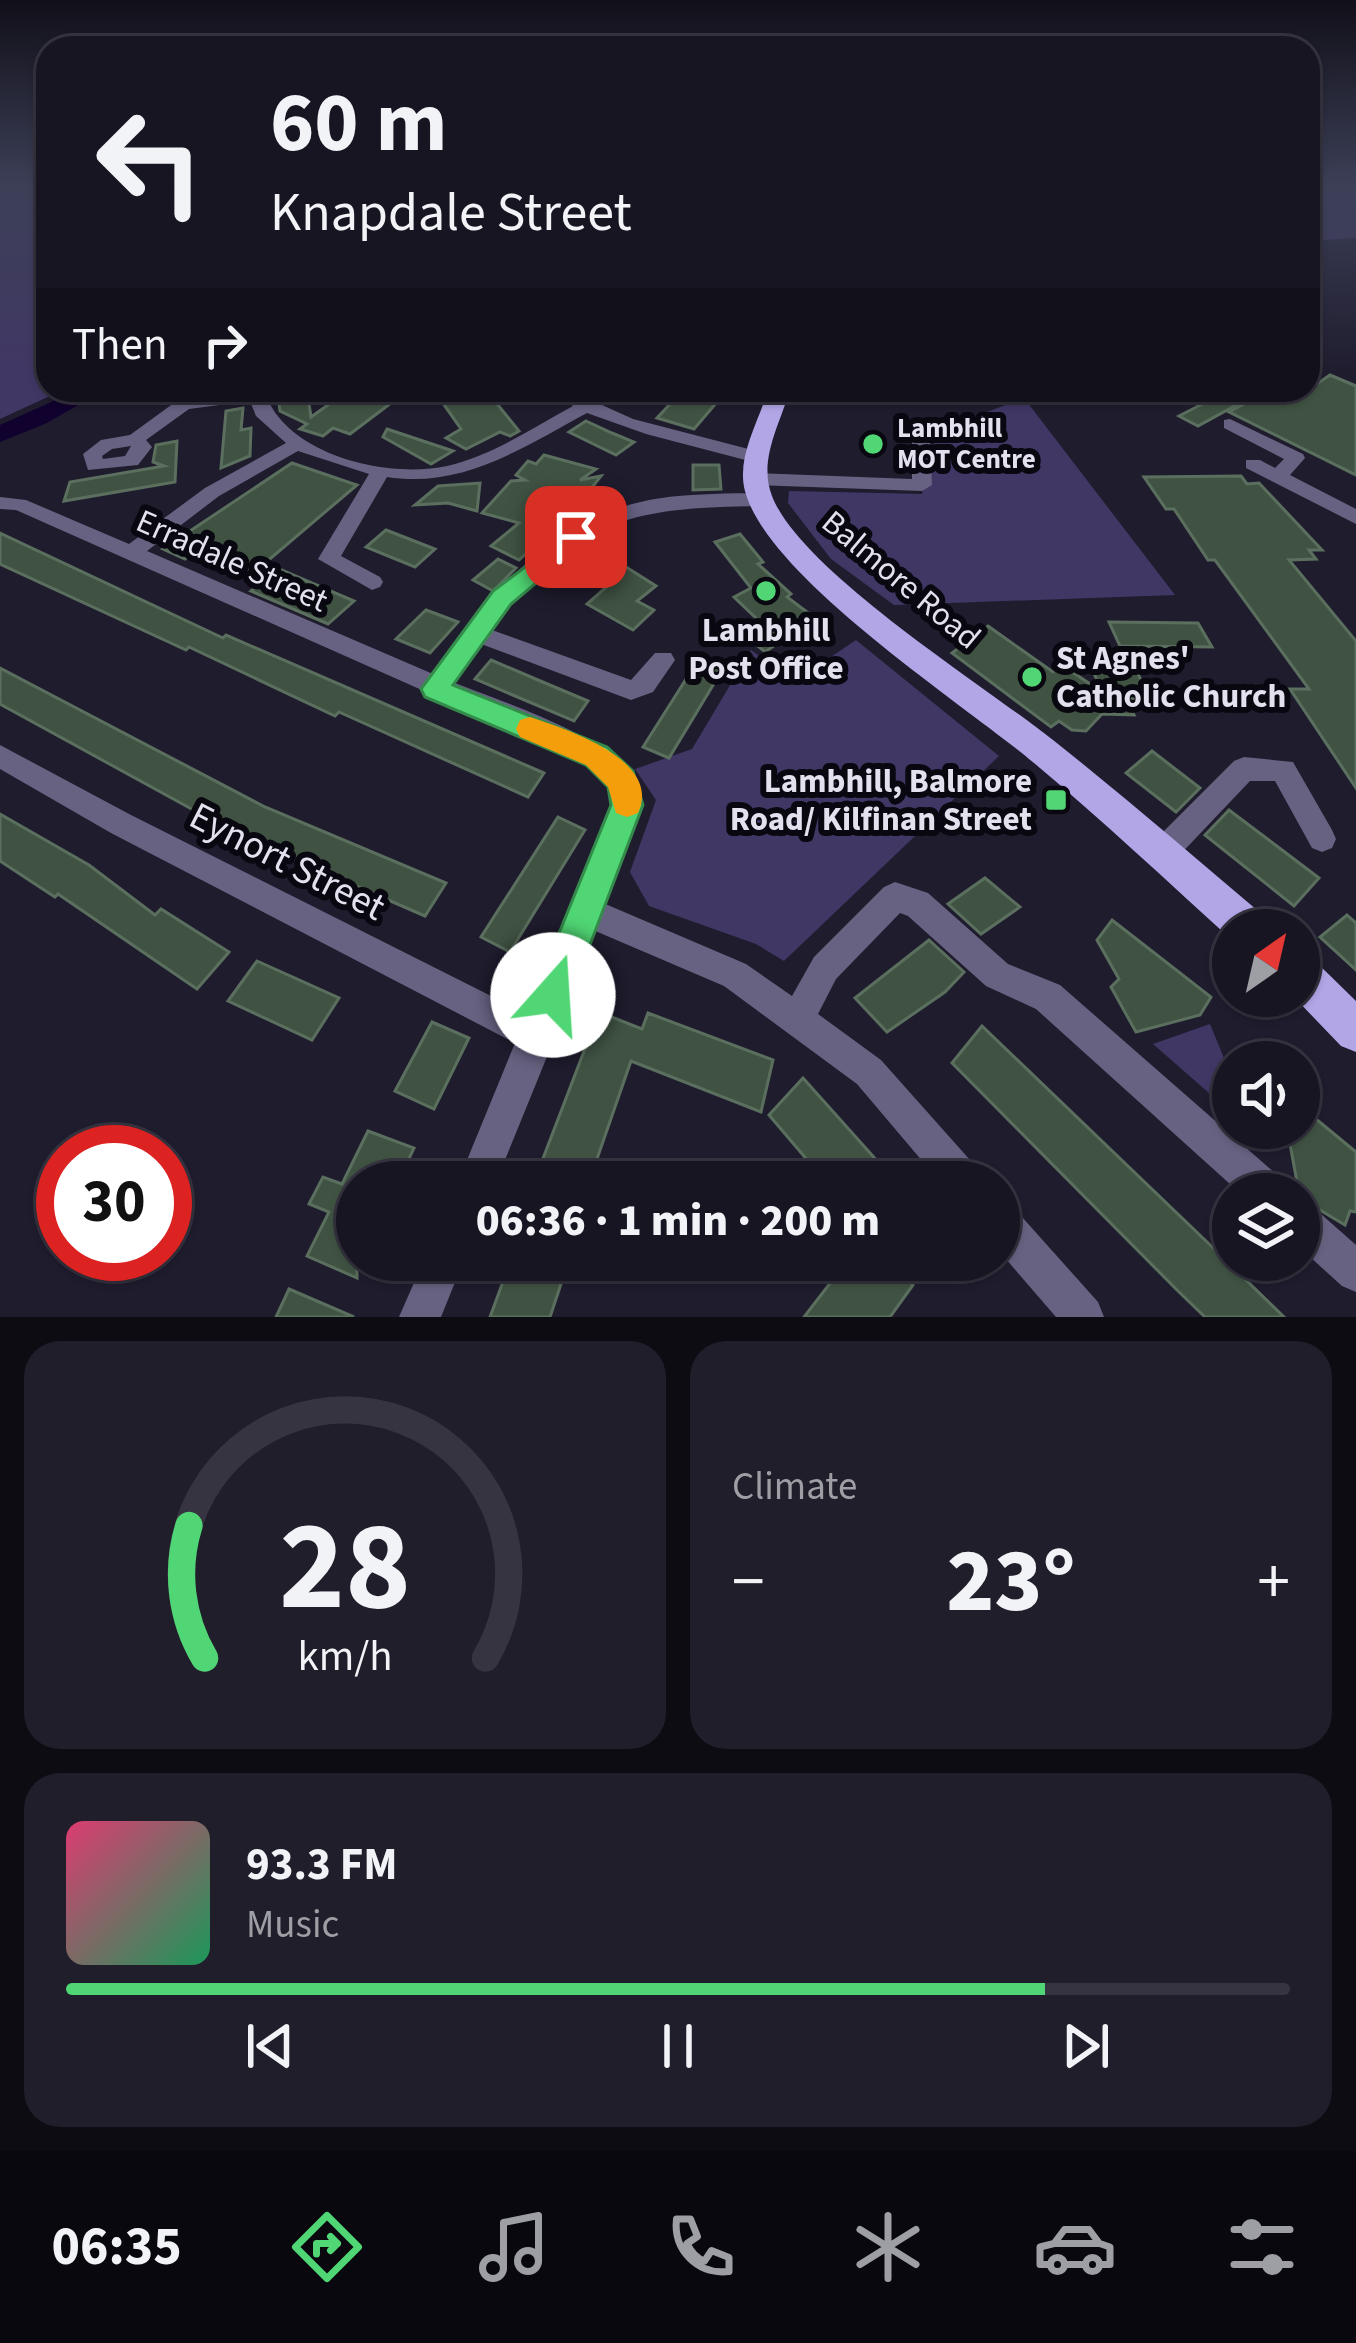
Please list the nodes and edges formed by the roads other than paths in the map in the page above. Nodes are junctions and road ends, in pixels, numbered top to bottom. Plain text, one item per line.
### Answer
1 (196, 402) edge
2 (259, 402) edge
3 (576, 402) edge
4 (776, 402) edge
5 (585, 407) junction
6 (1230, 424) dead end
7 (135, 440) dead end
8 (921, 440) dead end
9 (298, 444) junction
10 (1252, 464) dead end
11 (380, 472) junction
12 (1277, 477) junction
13 (757, 478) junction
14 (0, 502) edge
15 (1356, 517) edge
16 (132, 552) junction
17 (372, 582) dead end
18 (476, 633) junction
19 (663, 660) dead end
20 (435, 689) junction
21 (0, 756) edge
22 (1322, 839) dead end
23 (1162, 852) junction
24 (1226, 909) edge
25 (583, 910) junction
26 (797, 1020) junction
27 (538, 1037) junction
28 (486, 1161) edge
29 (947, 1161) edge
30 (1245, 1173) edge
31 (1320, 1240) edge
32 (1020, 1248) edge
33 (1356, 1272) edge
34 (435, 1281) edge
35 (1068, 1311) edge
36 (420, 1317) edge

1 - 7 street
2 - 9 street
3 - 5 street
4 - 13 main road
5 - 11 street
5 - 13 street
6 - 12 street
8 - 13 street
9 - 11 street
9 - 16 street
10 - 12 street
11 - 17 street
12 - 15 street
13 - 18 street
13 - 23 main road, Balmore Road
14 - 16 street, Erradale Street
16 - 20 street, Erradale Street
18 - 19 street
18 - 20 street
20 - 25 street, Erradale Street
21 - 27 street, Eynort Street
22 - 23 street
23 - 24 main road, Balmore Road
25 - 26 street
25 - 27 street, Erradale Street
26 - 29 street
26 - 30 street
27 - 28 street, Erradale Street
31 - 33 street
32 - 35 street
34 - 36 street

